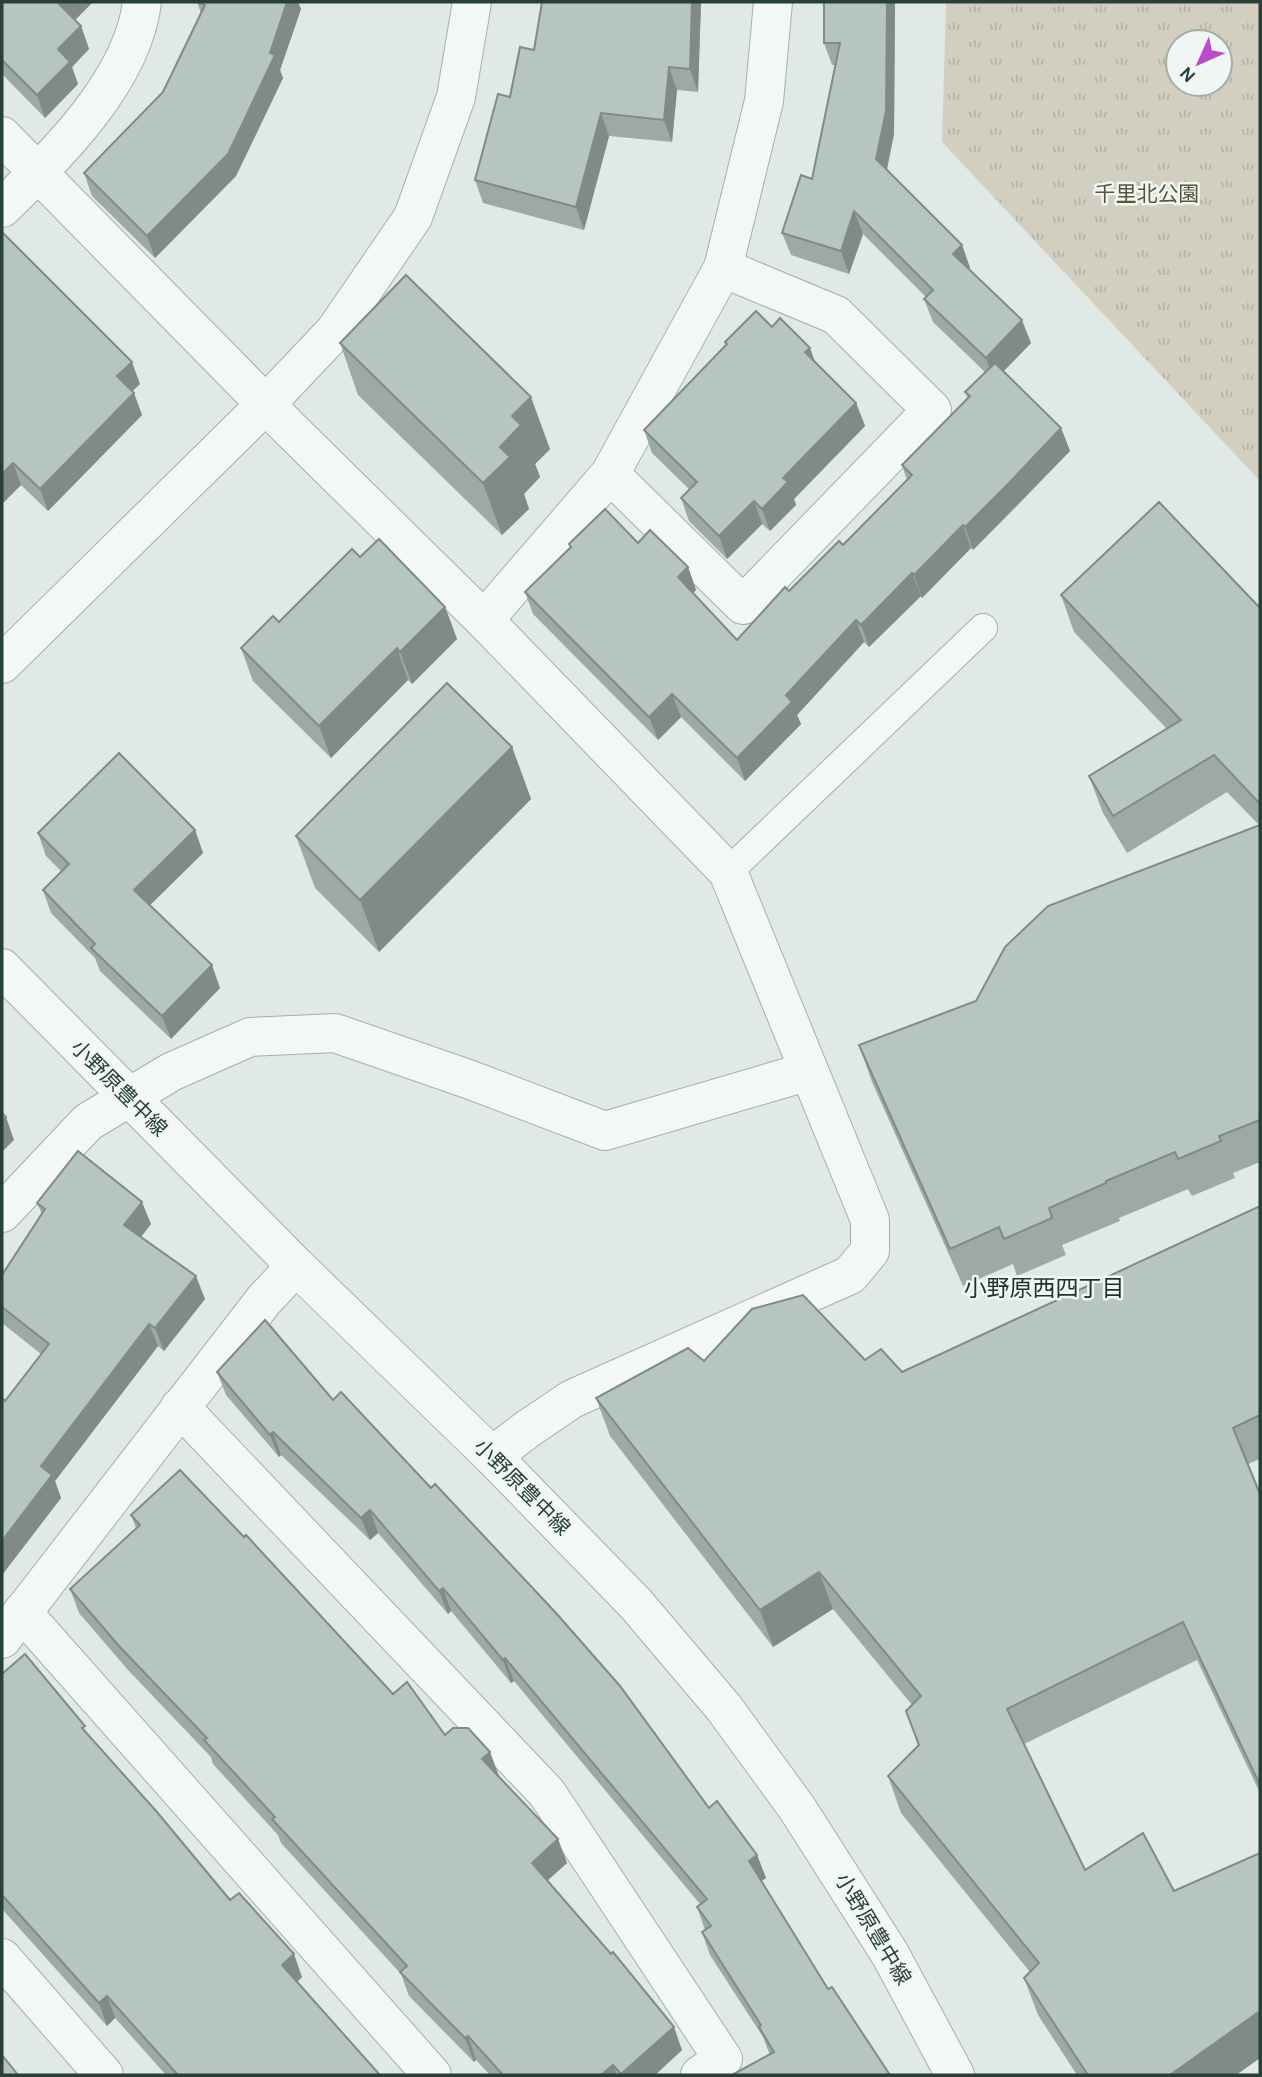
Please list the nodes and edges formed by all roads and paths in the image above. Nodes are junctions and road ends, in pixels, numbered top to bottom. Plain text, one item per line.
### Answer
1 (142, 2) edge
2 (472, 2) edge
3 (773, 2) edge
4 (2, 136) edge
5 (38, 173) junction
6 (2, 208) edge
7 (723, 268) junction
8 (266, 404) junction
9 (610, 474) junction
10 (484, 620) junction
11 (983, 628) dead end
12 (2, 664) edge
13 (728, 872) junction
14 (2, 968) edge
15 (809, 1071) junction
16 (128, 1098) junction
17 (2, 1213) edge
18 (296, 1266) junction
19 (180, 1407) junction
20 (492, 1456) junction
21 (12, 1625) edge
22 (2, 1958) edge
23 (104, 2075) edge
24 (432, 2075) edge
25 (700, 2075) edge
26 (955, 2075) edge

1 - 5 street
2 - 8 street
3 - 7 street
4 - 5 street
5 - 6 street
5 - 8 street
7 - 9 street
7 - 9 street
8 - 10 street
8 - 12 street
9 - 10 street
10 - 13 street
11 - 13 lane
13 - 15 street
14 - 16 street, 小野原豊中線
15 - 16 street
15 - 20 street
16 - 17 street
16 - 18 street, 小野原豊中線
18 - 19 street
18 - 20 street, 小野原豊中線
19 - 21 street
19 - 25 street
20 - 26 street, 小野原豊中線
21 - 24 street
22 - 23 street

